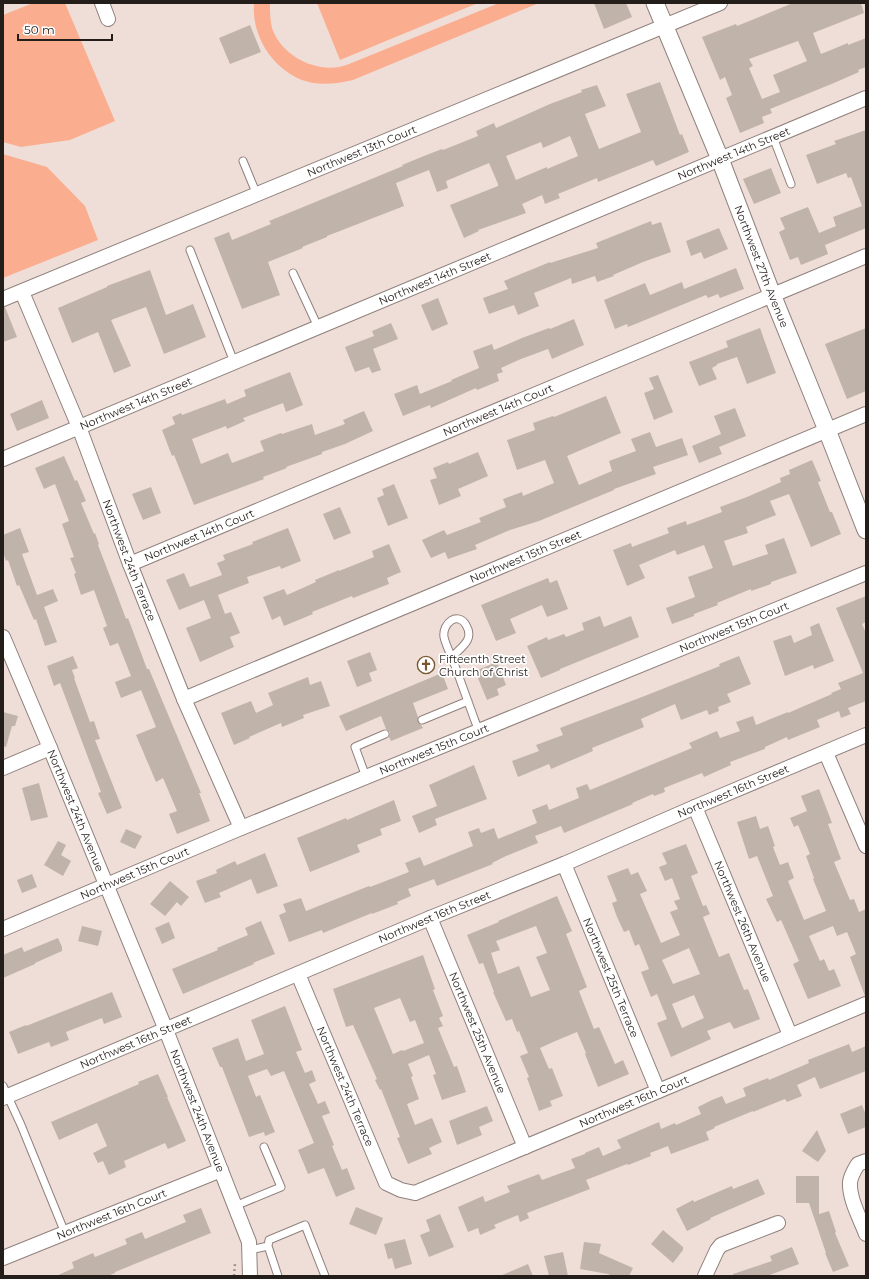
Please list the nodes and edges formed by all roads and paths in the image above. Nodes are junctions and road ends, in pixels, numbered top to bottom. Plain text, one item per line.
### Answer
1 (102, 3) edge
2 (655, 3) edge
3 (720, 3) edge
4 (108, 19) dead end
5 (664, 26) junction
6 (866, 98) edge
7 (774, 137) junction
8 (720, 159) junction
9 (243, 161) dead end
10 (791, 184) dead end
11 (257, 195) junction
12 (190, 250) dead end
13 (866, 256) edge
14 (294, 273) dead end
15 (22, 292) junction
16 (773, 296) junction
17 (3, 299) edge
18 (318, 327) junction
19 (234, 362) junction
20 (866, 414) edge
21 (79, 427) junction
22 (827, 430) junction
23 (3, 459) edge
24 (866, 530) edge
25 (130, 564) junction
26 (866, 573) edge
27 (3, 637) edge
28 (452, 657) junction
29 (184, 699) junction
30 (468, 701) junction
31 (422, 720) dead end
32 (479, 731) junction
33 (385, 734) dead end
34 (866, 736) edge
35 (50, 748) junction
36 (826, 752) junction
37 (3, 768) edge
38 (366, 777) junction
39 (695, 807) junction
40 (241, 828) junction
41 (866, 846) edge
42 (564, 864) junction
43 (107, 886) junction
44 (430, 918) junction
45 (3, 929) edge
46 (298, 974) junction
47 (866, 1004) edge
48 (166, 1030) junction
49 (790, 1035) junction
50 (658, 1090) junction
51 (4, 1093) edge
52 (264, 1147) dead end
53 (525, 1147) junction
54 (866, 1161) edge
55 (220, 1170) junction
56 (401, 1190) joint
57 (235, 1206) junction
58 (778, 1223) dead end
59 (65, 1233) junction
60 (866, 1234) edge
61 (268, 1246) junction
62 (250, 1250) junction
63 (3, 1258) edge
64 (236, 1262) dead end
65 (234, 1276) edge
66 (250, 1276) edge
67 (278, 1276) edge
68 (325, 1276) edge
69 (705, 1276) edge

1 - 4 street
2 - 5 street, Northwest 27th Avenue
3 - 5 street, Northwest 13th Court
5 - 8 street, Northwest 27th Avenue
5 - 11 street, Northwest 13th Court
6 - 7 street, Northwest 14th Street
7 - 8 street, Northwest 14th Street
7 - 10 lane
8 - 16 street, Northwest 27th Avenue
8 - 18 street, Northwest 14th Street
9 - 11 lane
11 - 15 street, Northwest 13th Court
12 - 19 lane
13 - 16 street, Northwest 14th Court
14 - 18 lane
15 - 17 street, Northwest 13th Court
15 - 21 street, Northwest 24th Terrace
16 - 22 street, Northwest 27th Avenue
16 - 25 street, Northwest 14th Court
18 - 19 street, Northwest 14th Street
19 - 21 street, Northwest 14th Street
20 - 22 street, Northwest 15th Street
21 - 23 street, Northwest 14th Street
21 - 25 street, Northwest 24th Terrace
22 - 24 street, Northwest 27th Avenue
22 - 29 street, Northwest 15th Street
25 - 29 street, Northwest 24th Terrace
26 - 32 street, Northwest 15th Court
27 - 35 street, Northwest 24th Avenue
28 - 28 lane
28 - 30 lane
29 - 40 street, Northwest 24th Terrace
30 - 31 lane
30 - 32 lane
32 - 38 street, Northwest 15th Court
33 - 38 lane
34 - 36 street, Northwest 16th Street
35 - 37 street
35 - 43 street, Northwest 24th Avenue
36 - 39 street, Northwest 16th Street
36 - 41 street
38 - 40 street, Northwest 15th Court
39 - 42 street, Northwest 16th Street
39 - 49 street, Northwest 26th Avenue
40 - 43 street, Northwest 15th Court
42 - 44 street, Northwest 16th Street
42 - 50 street, Northwest 25th Terrace
43 - 45 street, Northwest 15th Court
43 - 48 street, Northwest 24th Avenue
44 - 46 street, Northwest 16th Street
44 - 53 street, Northwest 25th Avenue
46 - 48 street, Northwest 16th Street
46 - 56 street, Northwest 24th Terrace
47 - 49 street, Northwest 16th Court
48 - 51 street, Northwest 16th Street
48 - 55 street, Northwest 24th Avenue
49 - 50 street, Northwest 16th Court
50 - 53 street, Northwest 16th Court
51 - 59 lane
52 - 57 lane
53 - 56 street, Northwest 16th Court
54 - 60 street
55 - 57 street, Northwest 24th Avenue
55 - 59 street, Northwest 16th Court
57 - 62 street, Northwest 24th Avenue
58 - 69 street
59 - 63 street, Northwest 16th Court
61 - 62 lane
61 - 67 lane
61 - 68 lane
62 - 66 street, Northwest 24th Avenue
64 - 65 path

